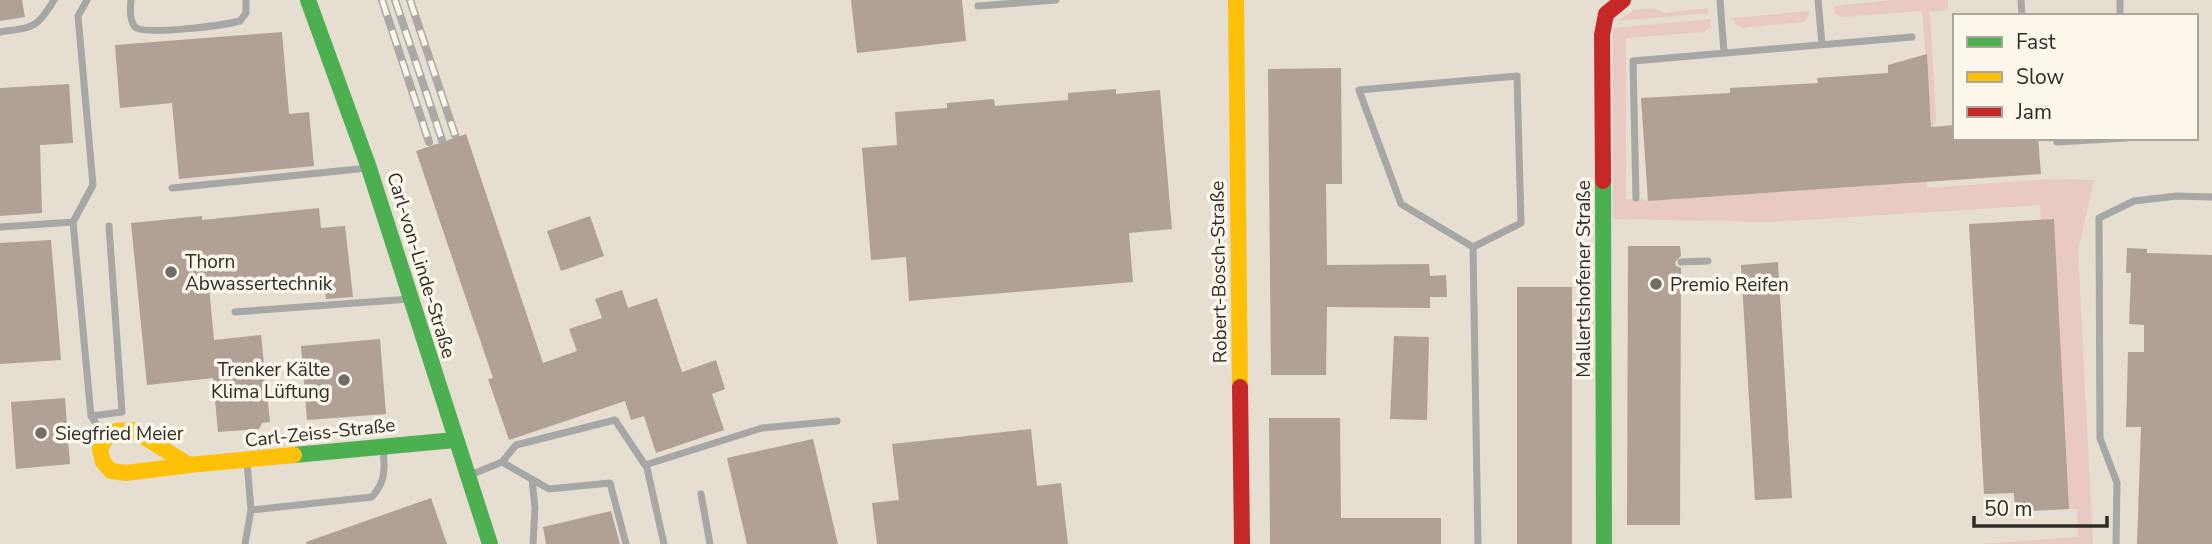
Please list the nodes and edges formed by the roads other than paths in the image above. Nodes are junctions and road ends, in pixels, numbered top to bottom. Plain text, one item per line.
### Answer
1 (54, 0) edge
2 (88, 0) edge
3 (131, 0) edge
4 (246, 0) edge
5 (308, 0) edge
6 (1056, 0) edge
7 (1236, 0) edge
8 (1623, 0) edge
9 (1720, 0) edge
10 (1818, 0) edge
11 (978, 6) dead end
12 (0, 32) edge
13 (1912, 37) dead end
14 (1822, 44) junction
15 (1724, 53) junction
16 (2057, 140) edge
17 (2092, 140) edge
18 (369, 168) junction
19 (172, 188) dead end
20 (2212, 197) edge
21 (1636, 198) dead end
22 (73, 222) junction
23 (109, 226) dead end
24 (0, 227) edge
25 (1473, 247) junction
26 (1709, 261) dead end
27 (1681, 262) dead end
28 (410, 299) junction
29 (235, 312) dead end
30 (91, 416) junction
31 (838, 421) dead end
32 (106, 438) junction
33 (454, 440) junction
34 (383, 447) junction
35 (247, 461) junction
36 (502, 462) junction
37 (189, 465) junction
38 (645, 465) junction
39 (467, 476) junction
40 (531, 479) junction
41 (701, 494) dead end
42 (251, 510) junction
43 (245, 544) edge
44 (490, 544) edge
45 (533, 544) edge
46 (626, 544) edge
47 (664, 544) edge
48 (710, 544) edge
49 (1242, 544) edge
50 (1478, 544) edge
51 (1604, 544) edge
52 (2116, 544) edge

1 - 12 lane
2 - 22 lane
3 - 4 lane
5 - 18 street, Carl-von-Linde-Straße
6 - 11 lane
7 - 49 street, Robert-Bosch-Straße
8 - 51 street, Mallertshofener Straße
9 - 15 lane
10 - 14 lane
13 - 14 lane
14 - 15 lane
15 - 21 lane
16 - 17 lane
18 - 19 lane
18 - 28 street, Carl-von-Linde-Straße
20 - 52 lane
22 - 24 lane
22 - 30 lane
23 - 30 lane
25 - 25 lane
25 - 50 lane
26 - 27 lane
28 - 29 lane
28 - 33 street, Carl-von-Linde-Straße
30 - 32 lane
31 - 38 lane
32 - 37 street
32 - 37 street, Carl-Zeiss-Straße
33 - 34 street, Carl-Zeiss-Straße
33 - 39 street, Carl-von-Linde-Straße
34 - 35 street, Carl-Zeiss-Straße
34 - 42 lane
35 - 37 street, Carl-Zeiss-Straße
35 - 42 lane
36 - 38 lane
36 - 39 lane
36 - 40 lane
38 - 47 lane
39 - 44 street, Carl-von-Linde-Straße
40 - 45 lane
40 - 46 lane
41 - 48 lane
42 - 43 lane

